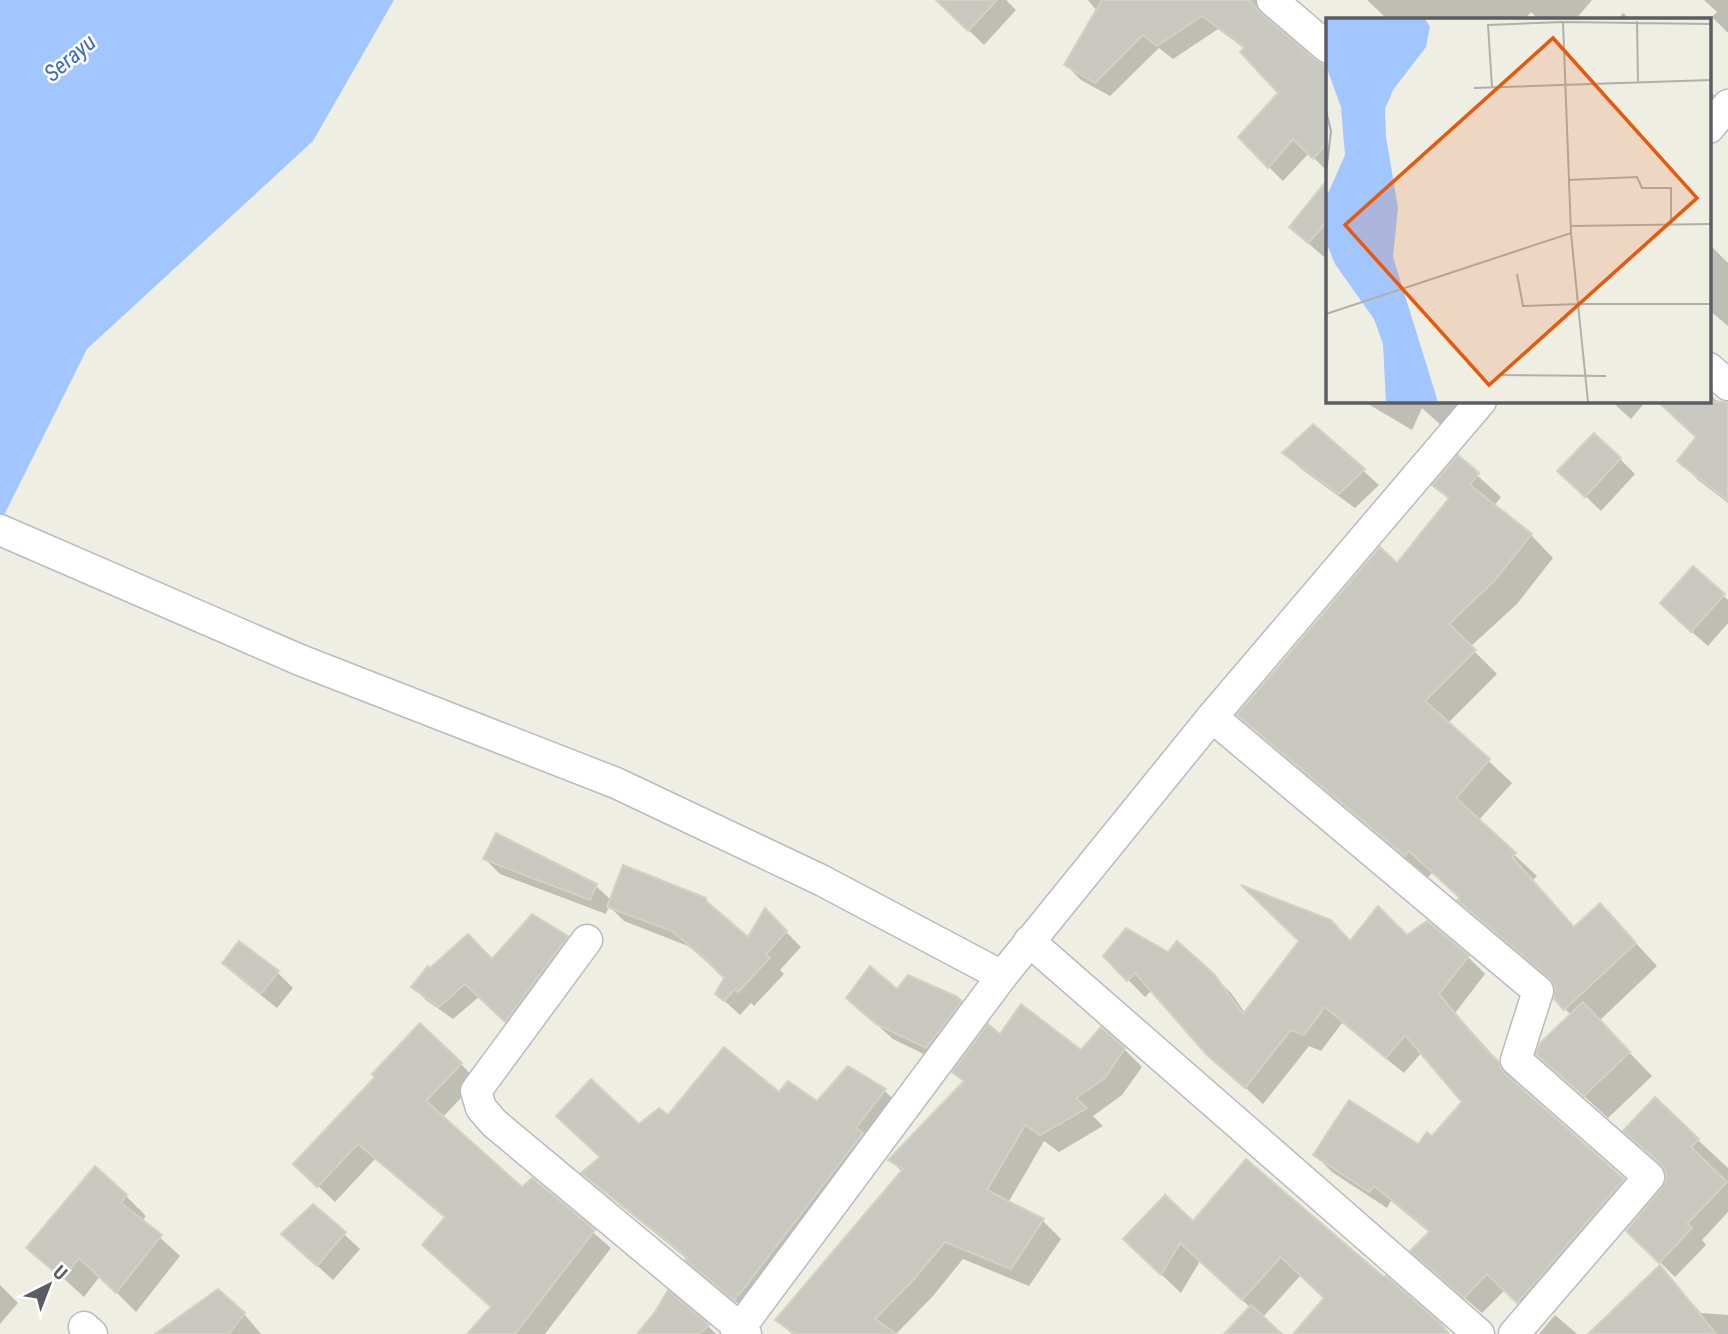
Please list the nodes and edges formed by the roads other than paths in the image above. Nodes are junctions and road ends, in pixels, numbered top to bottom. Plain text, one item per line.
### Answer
1 (1272, 0) edge
2 (1326, 46) edge
3 (1728, 105) edge
4 (1710, 127) edge
5 (1710, 369) edge
6 (1728, 384) edge
7 (1480, 402) edge
8 (0, 530) edge
9 (1212, 717) junction
10 (587, 940) dead end
11 (1029, 941) junction
12 (1002, 976) junction
13 (740, 1332) edge
14 (1479, 1334) edge
15 (1514, 1334) edge

1 - 2 street
3 - 4 street
5 - 6 street
7 - 9 street
8 - 12 street
9 - 11 street
9 - 15 street
10 - 13 street
11 - 12 street
11 - 14 street
12 - 13 street

